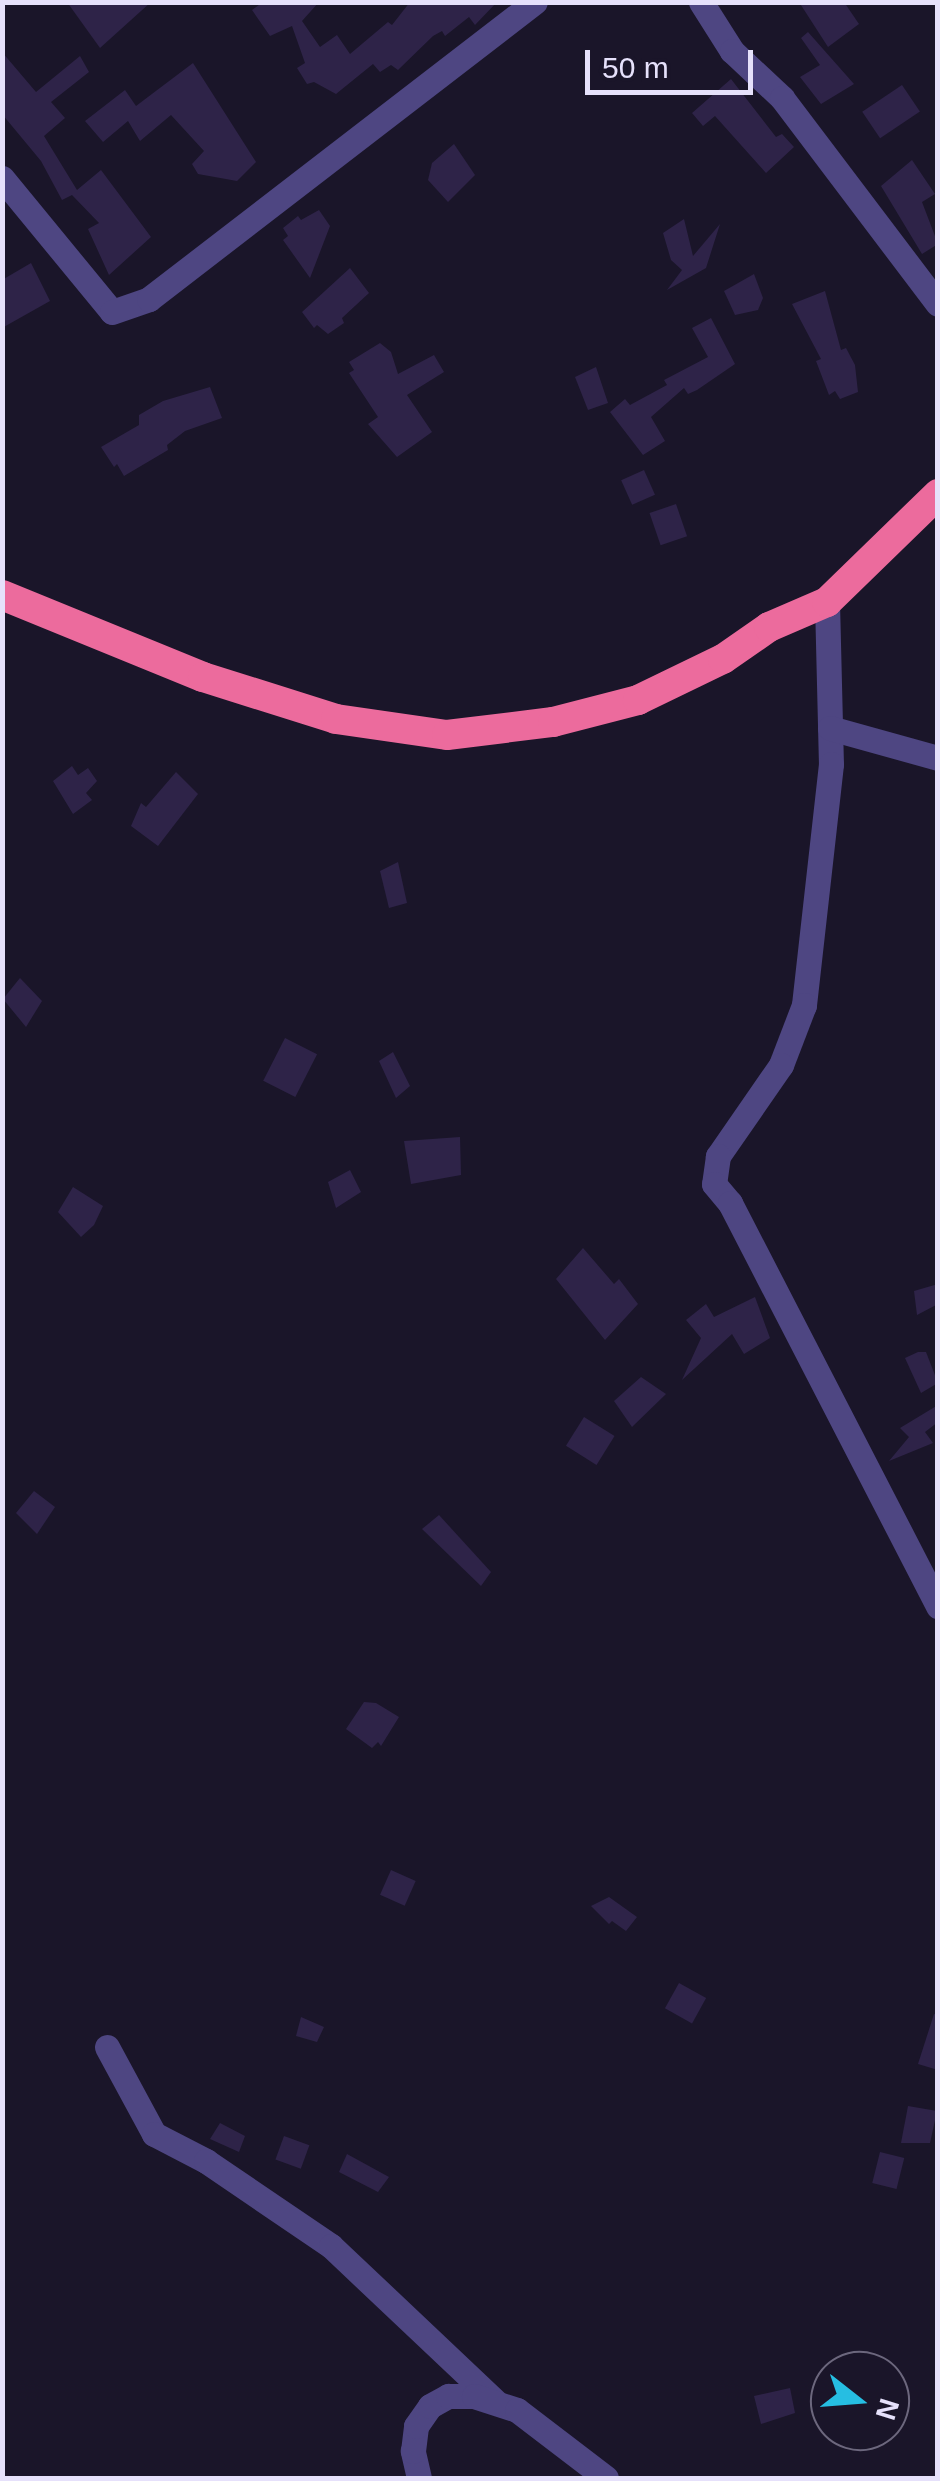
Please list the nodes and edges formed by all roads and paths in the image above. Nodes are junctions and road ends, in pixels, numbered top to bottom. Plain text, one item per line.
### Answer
1 (536, 2) edge
2 (701, 2) edge
3 (2, 178) edge
4 (938, 304) edge
5 (938, 494) edge
6 (2, 594) edge
7 (827, 602) junction
8 (830, 728) junction
9 (938, 758) edge
10 (938, 1606) edge
11 (107, 2047) dead end
12 (495, 2401) junction
13 (419, 2478) edge
14 (606, 2478) edge

1 - 3 street
2 - 4 street
5 - 7 highway
6 - 7 highway
7 - 8 street
8 - 9 street
8 - 10 street
11 - 12 street
12 - 13 street
12 - 14 street

